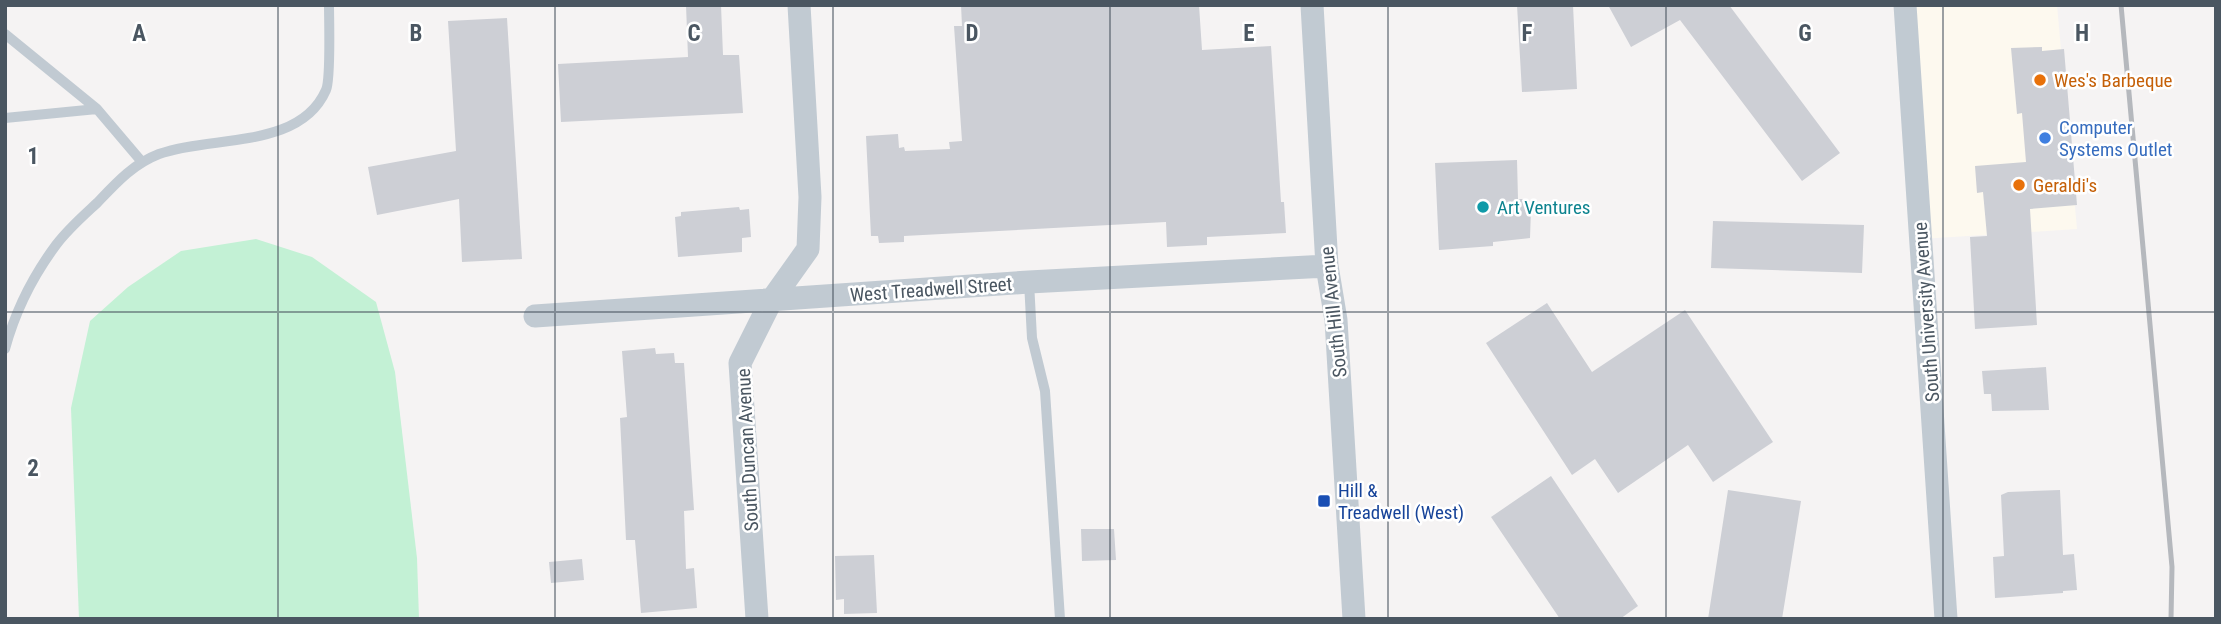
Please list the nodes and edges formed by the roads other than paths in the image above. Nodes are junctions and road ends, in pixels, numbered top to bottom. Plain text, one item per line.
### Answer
1 (329, 5) edge
2 (799, 5) edge
3 (1312, 5) edge
4 (1905, 5) edge
5 (5, 34) edge
6 (97, 109) junction
7 (5, 118) edge
8 (142, 162) junction
9 (1327, 266) junction
10 (1029, 282) junction
11 (771, 300) junction
12 (535, 316) dead end
13 (5, 349) edge
14 (757, 619) edge
15 (1060, 619) edge
16 (1354, 619) edge
17 (1946, 619) edge

1 - 8 lane
2 - 11 street, South Duncan Avenue
3 - 9 street, South Hill Avenue
4 - 17 street, South University Avenue
5 - 6 lane
6 - 7 lane
6 - 8 lane
8 - 13 lane
9 - 10 street, West Treadwell Street
9 - 16 street, South Hill Avenue
10 - 11 street, West Treadwell Street
10 - 15 lane
11 - 12 street, West Treadwell Street
11 - 14 street, South Duncan Avenue

